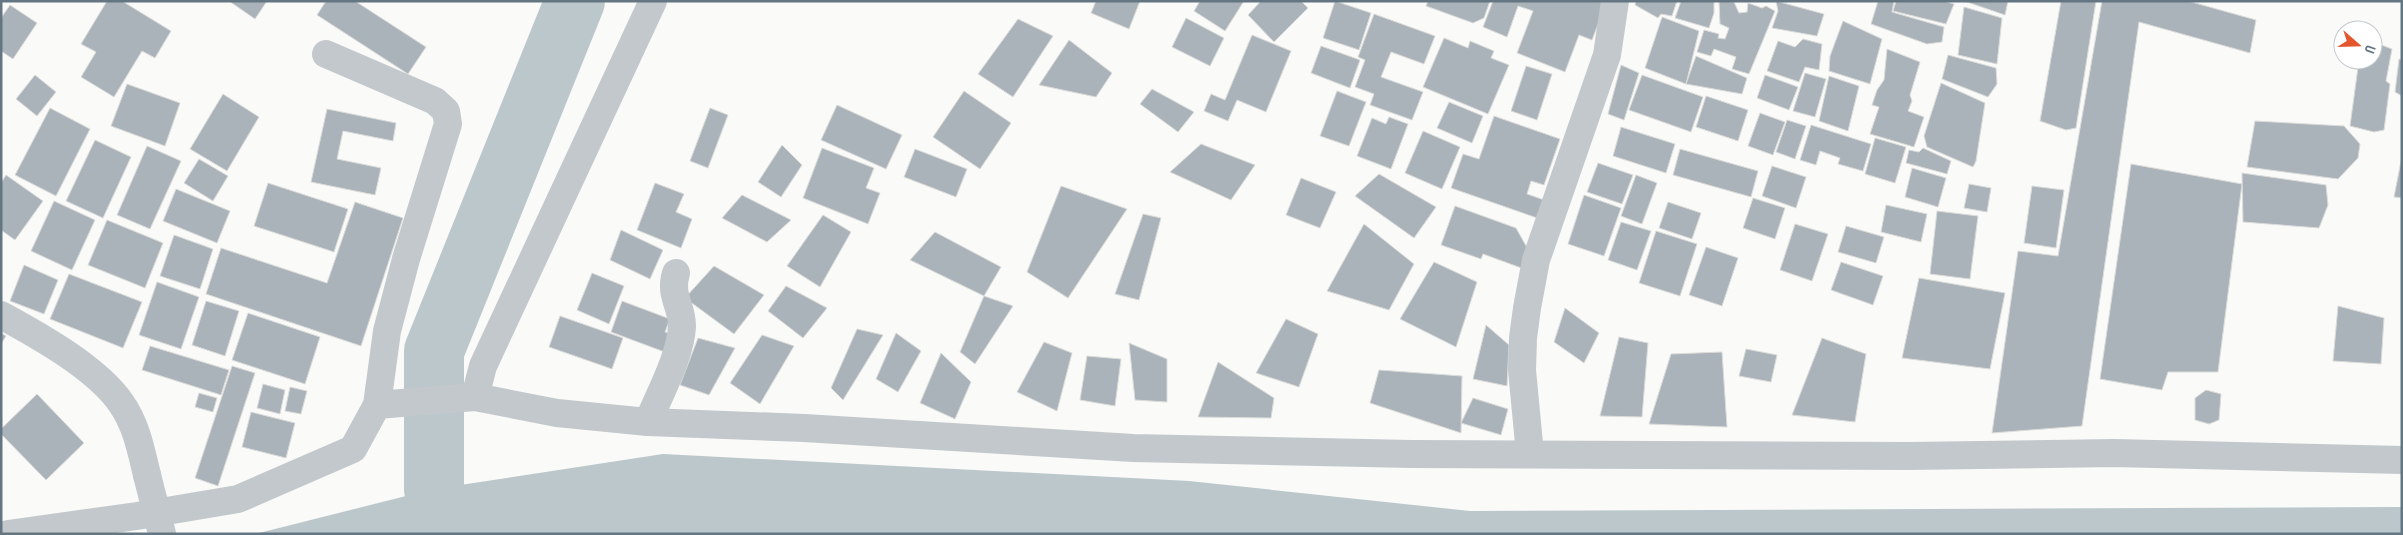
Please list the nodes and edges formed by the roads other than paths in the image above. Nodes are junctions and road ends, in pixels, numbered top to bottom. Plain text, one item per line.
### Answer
1 (653, 1) edge
2 (1615, 1) edge
3 (326, 54) dead end
4 (676, 272) dead end
5 (1, 315) edge
6 (466, 397) junction
7 (377, 405) junction
8 (648, 422) junction
9 (1530, 454) junction
10 (2402, 460) edge
11 (8, 534) edge
12 (162, 534) edge

1 - 6 street
2 - 9 street
3 - 7 street
4 - 8 street
5 - 12 street, bridge
6 - 7 street
6 - 8 street
7 - 11 street
8 - 9 street
9 - 10 street

